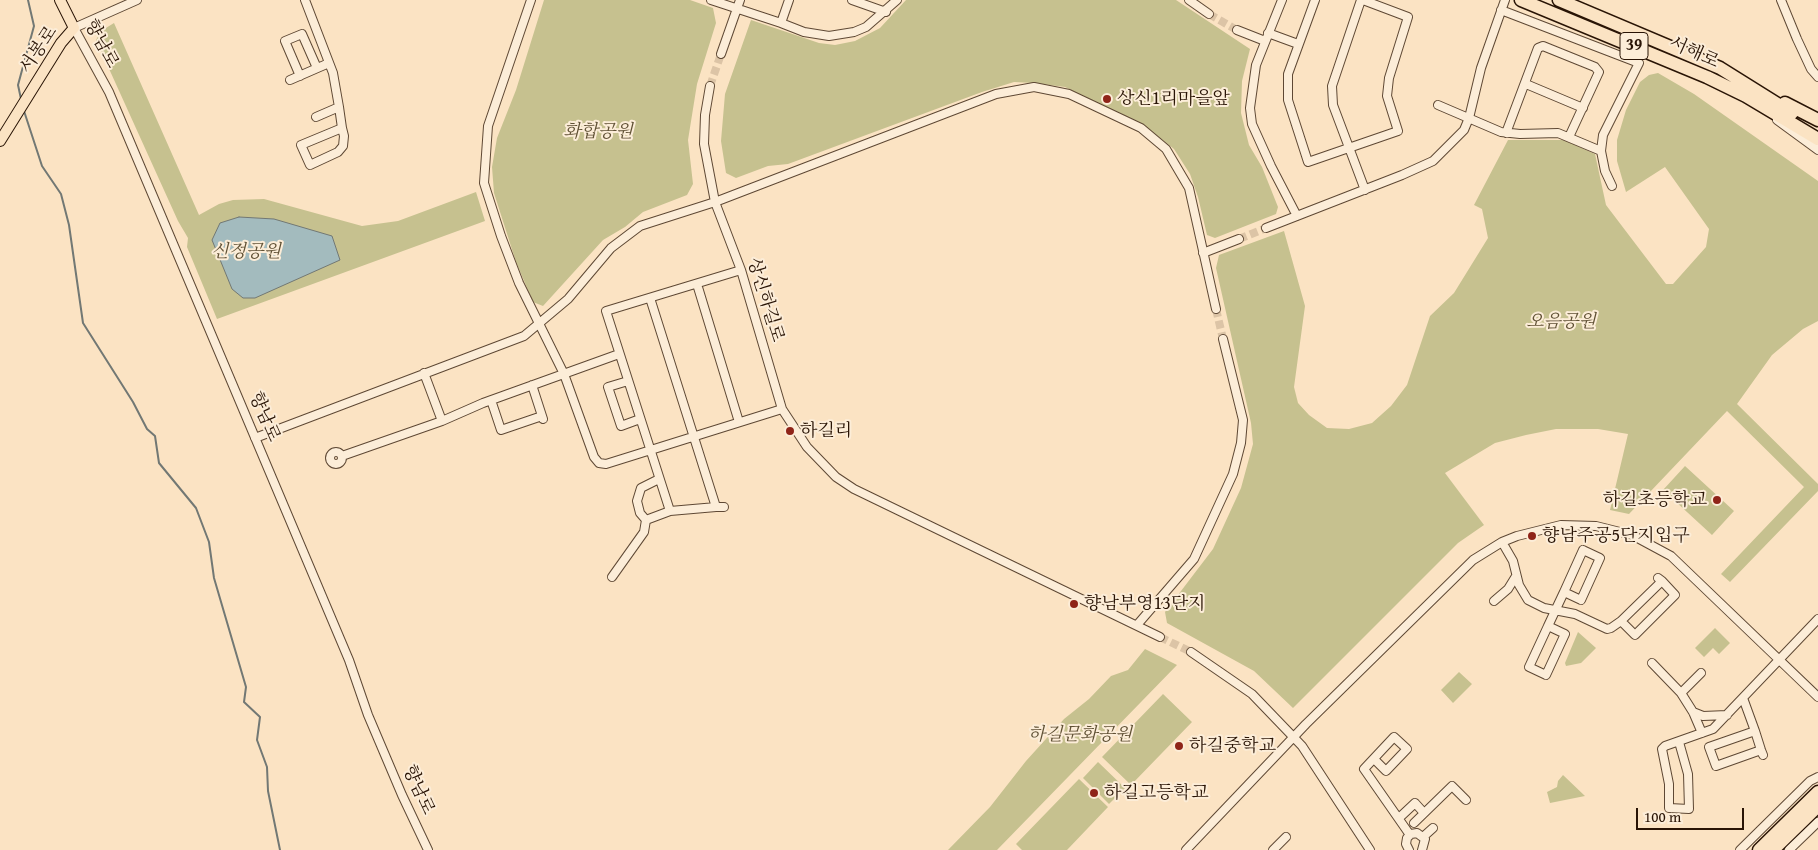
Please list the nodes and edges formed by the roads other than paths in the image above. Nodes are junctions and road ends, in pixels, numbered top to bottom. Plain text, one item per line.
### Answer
1 (60, 0) edge
2 (137, 0) edge
3 (305, 0) edge
4 (531, 0) edge
5 (711, 0) edge
6 (740, 0) edge
7 (789, 0) edge
8 (852, 0) edge
9 (897, 0) edge
10 (1189, 0) edge
11 (1282, 0) edge
12 (1315, 0) edge
13 (1362, 0) edge
14 (1505, 0) edge
15 (1521, 0) edge
16 (1559, 0) edge
17 (1782, 0) edge
18 (737, 9) junction
19 (1501, 10) junction
20 (886, 12) junction
21 (1209, 14) tunnel mouth
22 (781, 23) junction
23 (74, 28) junction
24 (1237, 30) tunnel mouth
25 (1267, 37) junction
26 (1298, 44) junction
27 (721, 54) tunnel mouth
28 (329, 62) junction
29 (317, 68) junction
30 (300, 76) junction
31 (1818, 77) edge
32 (290, 80) dead end
33 (1526, 84) junction
34 (710, 86) tunnel mouth
35 (1748, 91) junction
36 (1438, 105) dead end
37 (339, 107) junction
38 (1583, 108) junction
39 (316, 117) dead end
40 (1470, 118) junction
41 (1818, 120) edge
42 (342, 128) junction
43 (1818, 130) edge
44 (1506, 133) junction
45 (1569, 137) junction
46 (1818, 139) edge
47 (0, 141) edge
48 (1350, 148) junction
49 (1818, 150) edge
50 (1601, 151) junction
51 (1612, 186) dead end
52 (1365, 190) junction
53 (715, 202) junction
54 (1298, 216) junction
55 (1266, 228) tunnel mouth
56 (1239, 239) tunnel mouth
57 (1203, 253) junction
58 (742, 270) junction
59 (697, 284) junction
60 (650, 298) junction
61 (1216, 309) tunnel mouth
62 (540, 324) junction
63 (1223, 339) tunnel mouth
64 (619, 354) junction
65 (424, 373) junction
66 (564, 374) junction
67 (628, 381) junction
68 (532, 385) junction
69 (491, 400) junction
70 (782, 409) junction
71 (640, 419) junction
72 (442, 421) junction
73 (739, 422) junction
74 (694, 436) junction
75 (255, 438) junction
76 (650, 450) junction
77 (342, 456) dead end
78 (659, 479) junction
79 (670, 511) junction
80 (646, 520) junction
81 (1502, 542) junction
82 (1516, 576) junction
83 (612, 577) dead end
84 (1564, 592) junction
85 (1494, 601) dead end
86 (1556, 609) junction
87 (1818, 619) edge
88 (1621, 621) junction
89 (1137, 625) junction
90 (1548, 626) junction
91 (1160, 637) tunnel mouth
92 (1191, 652) tunnel mouth
93 (1779, 659) junction
94 (1652, 663) dead end
95 (1701, 673) dead end
96 (1681, 693) junction
97 (1818, 697) edge
98 (1744, 698) junction
99 (1693, 712) junction
100 (1727, 714) junction
101 (1755, 731) junction
102 (1702, 733) junction
103 (1294, 737) junction
104 (1680, 742) junction
105 (1374, 759) dead end
106 (1818, 777) edge
107 (1818, 792) edge
108 (1466, 800) dead end
109 (1818, 806) edge
110 (1424, 813) junction
111 (1399, 818) junction
112 (1414, 822) dead end
113 (1818, 822) edge
114 (1433, 828) dead end
115 (1410, 835) junction
116 (1286, 837) dead end
117 (1423, 837) junction
118 (428, 850) edge
119 (1186, 850) edge
120 (1273, 850) edge
121 (1370, 850) edge
122 (1409, 850) edge
123 (1422, 850) edge
124 (1740, 850) edge
125 (1759, 850) edge
126 (1773, 850) edge
127 (1789, 850) edge

1 - 23 main road, 향남로
2 - 23 street
3 - 28 street
4 - 62 street
5 - 18 street
6 - 18 street
7 - 22 street
8 - 20 street
9 - 20 street
10 - 21 street
11 - 25 street
12 - 26 street
13 - 48 street
13 - 48 street
14 - 19 street
15 - 35 highway, 서해로 / 39
16 - 35 highway, 서해로 / 39
17 - 31 street
18 - 22 street
18 - 27 street
19 - 40 street
19 - 50 street
20 - 22 street
23 - 47 main road, 서봉로
23 - 75 street, 향남로
24 - 25 street
25 - 26 street
25 - 54 street
26 - 48 street
28 - 29 street
28 - 37 street
29 - 30 street
29 - 30 street
30 - 32 street
33 - 38 street
33 - 38 street
33 - 44 street
34 - 53 street, 상신하길로
35 - 41 highway
35 - 43 highway, 서해로 / 39
35 - 46 highway, 서해로 / 39
35 - 49 street
36 - 40 street
37 - 39 street
37 - 42 street
38 - 45 street
40 - 44 street
40 - 52 street
42 - 42 street
44 - 45 street
45 - 50 street
48 - 52 street
50 - 51 street
52 - 54 street
53 - 57 street
53 - 58 street, 상신하길로
53 - 62 street
54 - 55 street
56 - 57 street
57 - 61 street
58 - 59 street
58 - 70 street, 상신하길로
59 - 60 street
59 - 73 street
60 - 64 street
60 - 74 street
62 - 65 street
62 - 66 street
63 - 89 street
64 - 66 street
64 - 67 street
65 - 72 street
65 - 75 street
66 - 68 street
66 - 76 street
67 - 71 street
67 - 71 street
68 - 69 street
68 - 69 street
69 - 72 street
70 - 73 street
70 - 89 street, 상신하길로
71 - 76 street
72 - 77 street
73 - 74 street
74 - 76 street
74 - 79 street
75 - 118 street, 향남로
76 - 78 street
78 - 79 street
78 - 80 street
79 - 80 street
80 - 83 street
81 - 82 street
81 - 93 street
81 - 103 street
82 - 85 street
82 - 86 street
84 - 84 street
84 - 86 street
86 - 88 street
86 - 90 street
87 - 93 street
88 - 88 street
89 - 91 street, 상신하길로
90 - 90 street
92 - 103 street
93 - 97 street
93 - 98 street
94 - 96 street
95 - 96 street
96 - 99 street
98 - 100 street
98 - 101 street
99 - 100 street
99 - 102 street
100 - 102 street
101 - 101 street
102 - 104 street
103 - 119 street
103 - 121 street
104 - 104 street
105 - 111 street
106 - 124 street
107 - 125 highway
108 - 110 street
109 - 126 highway
110 - 111 street
110 - 112 street
111 - 115 street
113 - 127 street
114 - 117 street
115 - 117 street
115 - 122 street
116 - 120 street
117 - 123 street

